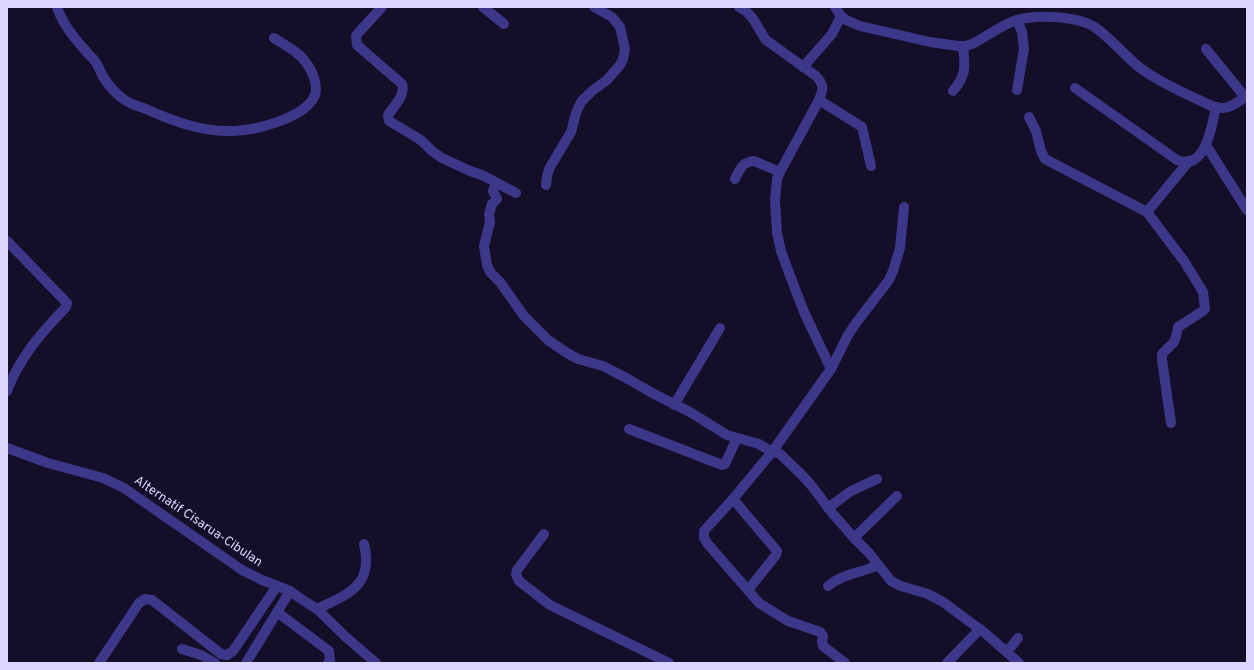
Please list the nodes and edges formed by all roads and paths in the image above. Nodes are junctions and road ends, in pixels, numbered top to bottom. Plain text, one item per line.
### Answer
1 (57, 7) edge
2 (382, 7) edge
3 (483, 7) edge
4 (594, 7) edge
5 (739, 7) edge
6 (838, 11) edge
7 (1017, 20) junction
8 (504, 24) dead end
9 (274, 38) dead end
10 (963, 46) junction
11 (1206, 50) dead end
12 (803, 67) junction
13 (1075, 88) dead end
14 (1017, 90) dead end
15 (953, 91) dead end
16 (1246, 96) edge
17 (819, 100) junction
18 (1216, 107) junction
19 (1029, 117) dead end
20 (1206, 145) junction
21 (1189, 161) junction
22 (871, 166) dead end
23 (779, 175) junction
24 (735, 179) dead end
25 (496, 183) junction
26 (546, 185) dead end
27 (516, 193) dead end
28 (904, 207) dead end
29 (1247, 210) edge
30 (1147, 212) junction
31 (7, 241) edge
32 (720, 328) dead end
33 (831, 369) junction
34 (7, 391) edge
35 (674, 404) junction
36 (1171, 423) dead end
37 (629, 429) dead end
38 (737, 438) junction
39 (7, 448) edge
40 (772, 452) junction
41 (877, 479) dead end
42 (898, 496) dead end
43 (733, 499) junction
44 (828, 508) junction
45 (544, 534) dead end
46 (854, 538) junction
47 (364, 544) dead end
48 (878, 565) junction
49 (277, 586) junction
50 (828, 586) dead end
51 (748, 590) junction
52 (290, 591) junction
53 (317, 609) junction
54 (277, 612) junction
55 (980, 629) junction
56 (1018, 638) dead end
57 (182, 650) dead end
58 (1007, 652) junction
59 (198, 659) edge
60 (99, 663) edge
61 (215, 663) edge
62 (246, 663) edge
63 (328, 663) edge
64 (376, 663) edge
65 (669, 663) edge
66 (845, 663) edge
67 (946, 663) edge
68 (1019, 663) edge

1 - 9 street
2 - 25 street
3 - 8 street
4 - 26 street
5 - 12 street
6 - 10 street
6 - 12 street
7 - 10 street
7 - 14 street
7 - 18 street
10 - 15 street
11 - 16 street
12 - 17 street
13 - 21 street
16 - 18 street
17 - 22 street
17 - 23 street
18 - 20 street
19 - 30 street
20 - 21 street
20 - 29 street
21 - 30 street
23 - 24 street
23 - 33 street
25 - 27 street
25 - 35 street
28 - 33 street
30 - 36 street
31 - 34 street
32 - 35 street
33 - 40 street
35 - 38 street
37 - 38 street
38 - 40 street
39 - 49 street, Alternatif Cisarua-Cibulan
40 - 43 street
40 - 44 street
41 - 44 street
42 - 46 street
43 - 51 street
43 - 51 street
44 - 46 street
45 - 65 street
46 - 48 street
47 - 53 street
48 - 50 street
48 - 55 street
49 - 52 street, Alternatif Cisarua-Cibulan
49 - 60 street
51 - 66 street
52 - 53 street, Alternatif Cisarua-Cibulan
52 - 54 street
53 - 64 street, Alternatif Cisarua-Cibulan
54 - 62 street
54 - 63 street
55 - 58 street
55 - 67 street
56 - 58 street
57 - 59 street
58 - 68 street
59 - 61 street

